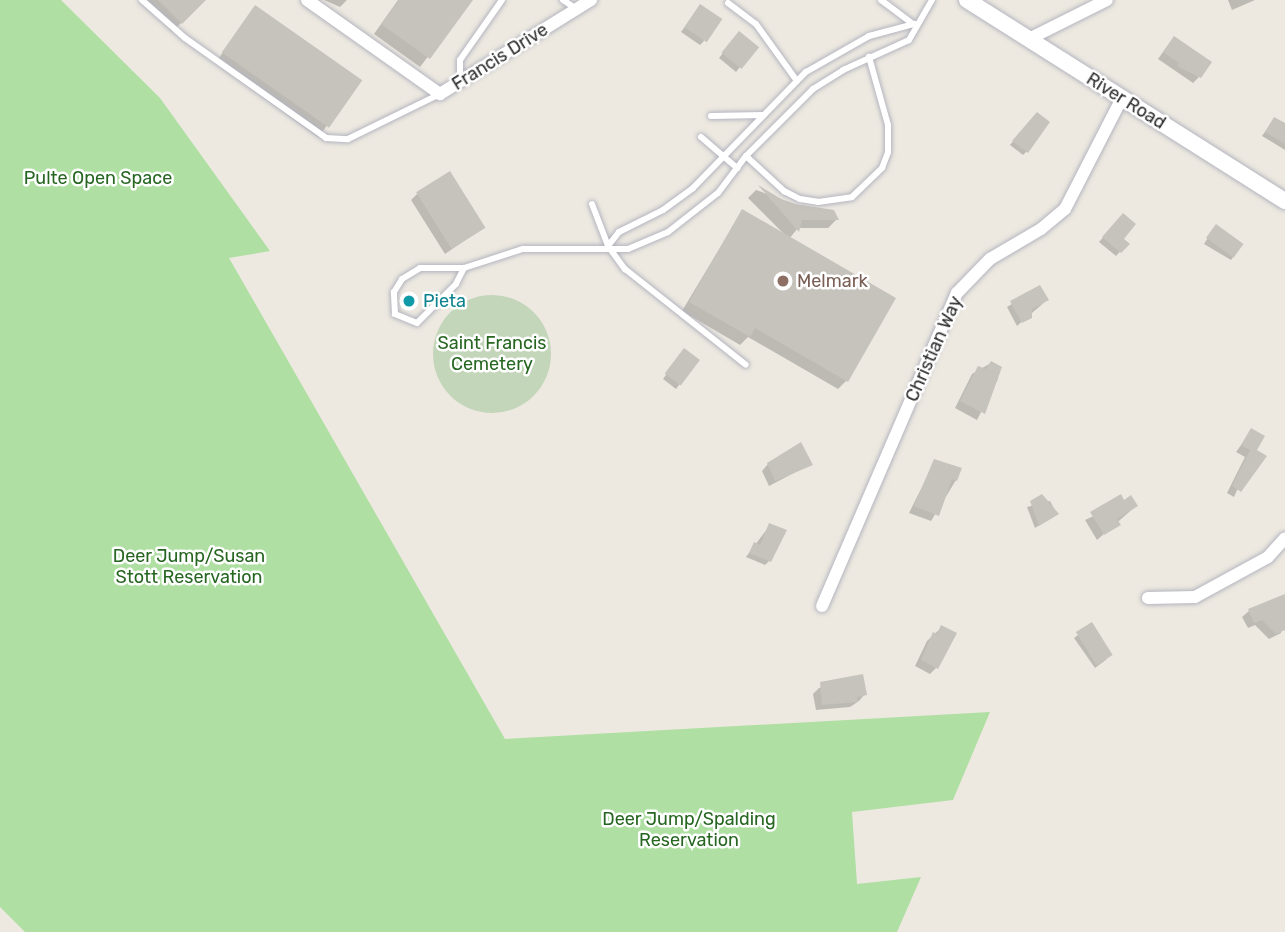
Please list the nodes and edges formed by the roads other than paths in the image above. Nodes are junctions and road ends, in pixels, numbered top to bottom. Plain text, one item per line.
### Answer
1 (142, 0) edge
2 (307, 0) edge
3 (502, 0) edge
4 (563, 0) edge
5 (590, 0) edge
6 (881, 0) edge
7 (932, 0) edge
8 (967, 0) edge
9 (1107, 0) edge
10 (728, 3) dead end
11 (576, 10) junction
12 (914, 24) junction
13 (1029, 39) junction
14 (869, 57) junction
15 (797, 81) junction
16 (460, 83) junction
17 (440, 94) junction
18 (1122, 99) junction
19 (762, 115) junction
20 (711, 116) dead end
21 (701, 137) dead end
22 (725, 155) junction
23 (746, 156) junction
24 (737, 168) junction
25 (1285, 201) edge
26 (592, 204) dead end
27 (608, 246) junction
28 (464, 268) junction
29 (746, 365) dead end
30 (1285, 538) edge
31 (1148, 598) dead end
32 (822, 606) dead end

1 - 17 lane
2 - 17 street, Francis Drive
3 - 16 lane
4 - 11 lane
5 - 11 street, Francis Drive
6 - 12 lane
7 - 12 lane
8 - 13 main road, River Road
9 - 13 street
10 - 15 lane
11 - 16 street, Francis Drive
12 - 14 lane
12 - 15 lane
13 - 18 main road, River Road
14 - 23 lane
14 - 23 lane
15 - 19 lane
16 - 17 street, Francis Drive
18 - 25 main road, River Road
18 - 32 street, Christian Way
19 - 20 lane
19 - 22 lane
21 - 22 lane
22 - 24 lane
22 - 27 lane
23 - 24 lane
24 - 27 lane
26 - 27 lane
27 - 28 lane
27 - 29 lane
28 - 28 lane
30 - 31 street

